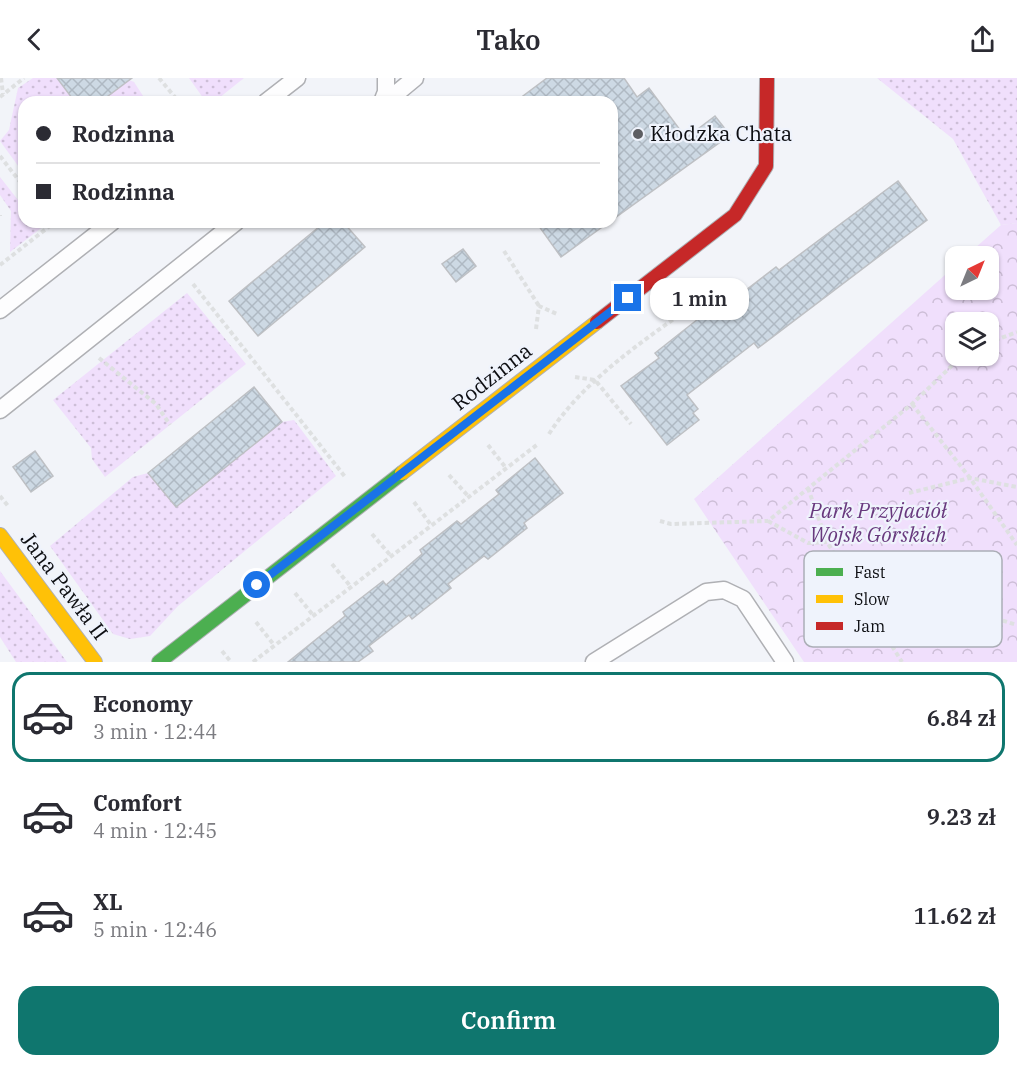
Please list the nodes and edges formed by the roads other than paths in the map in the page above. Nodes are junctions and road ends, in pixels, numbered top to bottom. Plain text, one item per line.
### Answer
1 (297, 78) edge
2 (386, 78) edge
3 (415, 78) edge
4 (767, 78) edge
5 (274, 96) edge
6 (385, 96) edge
7 (392, 96) edge
8 (104, 228) edge
9 (228, 228) edge
10 (0, 310) edge
11 (0, 410) edge
12 (0, 535) edge
13 (95, 662) edge
14 (159, 662) edge
15 (594, 662) edge
16 (785, 662) edge

1 - 5 lane
2 - 6 lane
3 - 7 lane
4 - 14 street, Rodzinna
8 - 10 lane
9 - 11 lane
12 - 13 street, Jana Pawła II
15 - 16 lane

